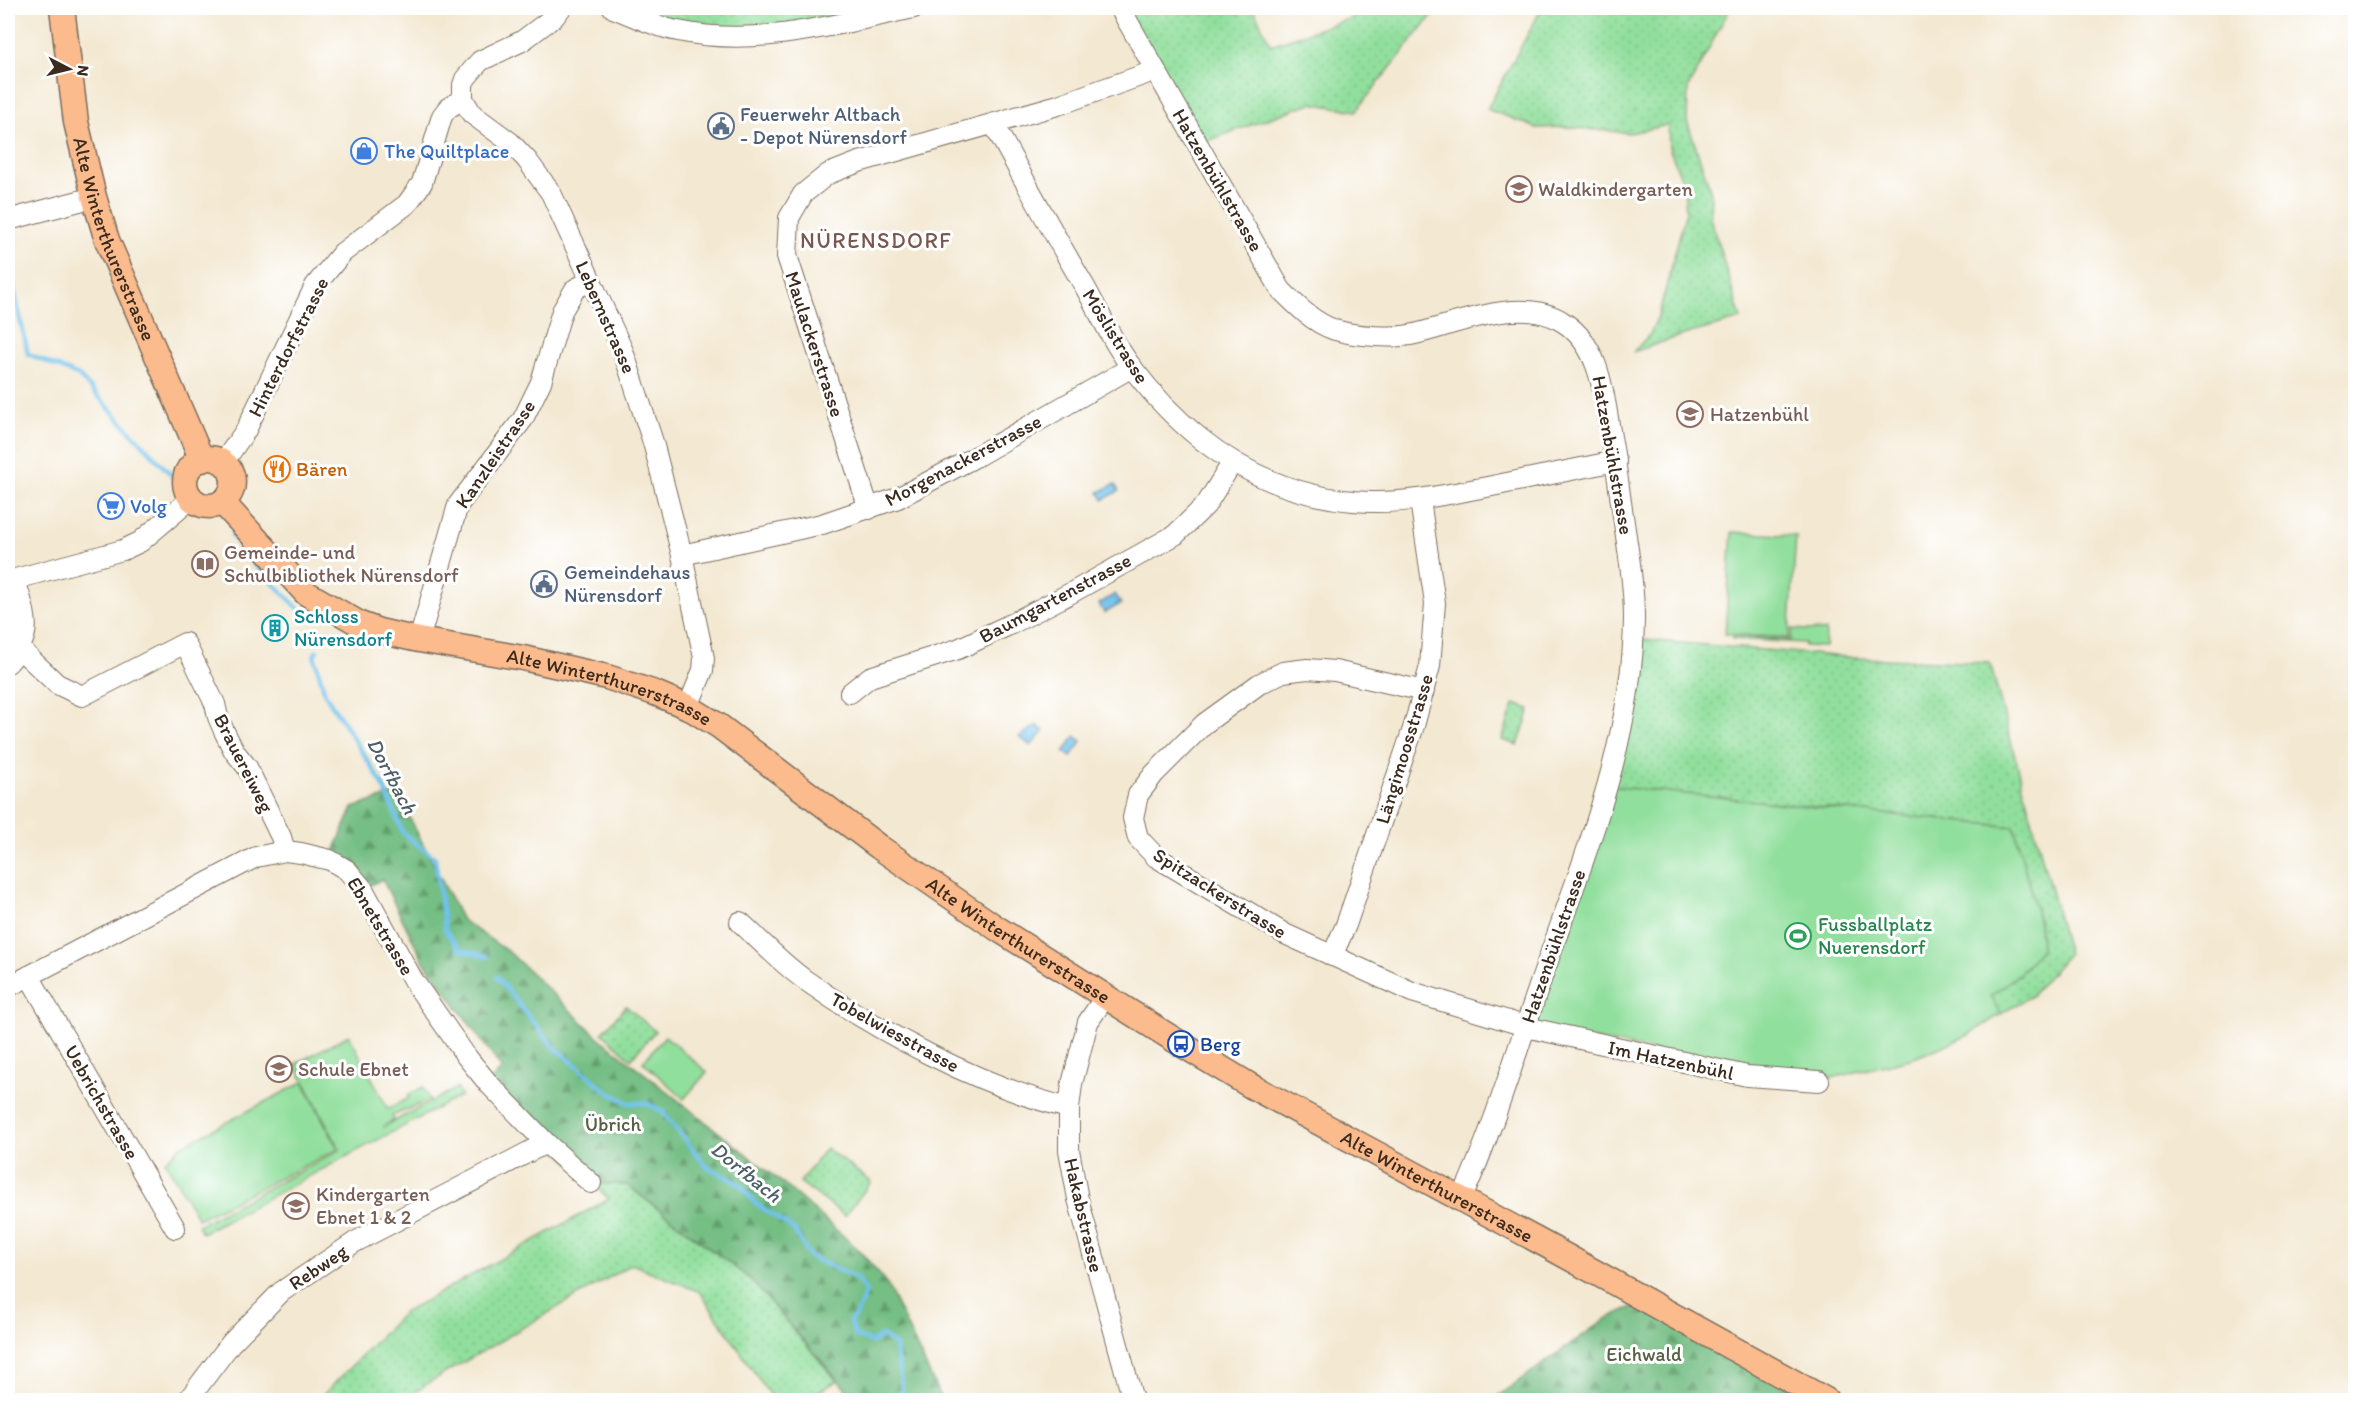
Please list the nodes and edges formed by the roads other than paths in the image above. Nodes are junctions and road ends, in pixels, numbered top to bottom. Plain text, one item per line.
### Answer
1 (62, 8) edge
2 (561, 8) edge
3 (613, 8) edge
4 (914, 8) edge
5 (1120, 8) edge
6 (1154, 71) junction
7 (463, 99) junction
8 (994, 125) junction
9 (93, 197) junction
10 (8, 220) edge
11 (590, 281) junction
12 (1132, 368) junction
13 (213, 461) junction
14 (1616, 461) junction
15 (1232, 463) junction
16 (192, 498) junction
17 (1419, 500) junction
18 (222, 502) junction
19 (869, 509) junction
20 (682, 555) junction
21 (11, 580) edge
22 (419, 640) junction
23 (14, 656) edge
24 (1424, 692) junction
25 (850, 693) dead end
26 (687, 707) junction
27 (285, 851) junction
28 (740, 922) dead end
29 (1332, 956) junction
30 (29, 976) junction
31 (8, 987) edge
32 (1105, 997) junction
33 (1525, 1027) junction
34 (1820, 1081) dead end
35 (1068, 1108) junction
36 (546, 1143) junction
37 (591, 1183) dead end
38 (1461, 1200) junction
39 (175, 1228) dead end
40 (188, 1401) edge
41 (1133, 1401) edge
42 (1826, 1401) edge

1 - 9 main road, Alte Winterthurerstrasse
2 - 7 street
3 - 4 street
5 - 6 street, Hatzenbühlstrasse
6 - 8 street, Maulackerstrasse
6 - 14 street, Hatzenbühlstrasse
7 - 11 street, Lebernstrasse
7 - 13 street, Hinterdorfstrasse
8 - 12 street, Möslistrasse
8 - 19 street, Maulackerstrasse
9 - 10 street
9 - 13 main road, Alte Winterthurerstrasse
11 - 20 street, Lebernstrasse
11 - 22 street, Kanzleistrasse
12 - 15 street, Möslistrasse
12 - 19 street, Morgenackerstrasse
13 - 16 main road
13 - 18 main road
14 - 17 street, Möslistrasse
14 - 33 street, Hatzenbühlstrasse
15 - 17 street, Möslistrasse
15 - 25 street, Baumgartenstrasse
16 - 18 main road
16 - 21 street
17 - 24 street, Längimoosstrasse
18 - 22 main road, Alte Winterthurerstrasse
19 - 20 street, Morgenackerstrasse
20 - 26 street, Lebernstrasse
21 - 23 street
22 - 26 main road, Alte Winterthurerstrasse
23 - 27 street, Brauereiweg
24 - 29 street, Längimoosstrasse
24 - 29 street, Spitzackerstrasse
26 - 32 main road, Alte Winterthurerstrasse
27 - 30 street, Ebnetstrasse
27 - 36 street, Ebnetstrasse
28 - 35 street, Tobelwiesstrasse
29 - 33 street, Spitzackerstrasse
30 - 31 street, Ebnetstrasse
30 - 39 street, Uebrichstrasse
32 - 35 street, Hakabstrasse
32 - 38 main road, Alte Winterthurerstrasse
33 - 34 street, Im Hatzenbühl
33 - 38 street, Hatzenbühlstrasse
35 - 41 street, Hakabstrasse
36 - 37 street, Ebnetstrasse
36 - 40 street, Rebweg
38 - 42 main road, Alte Winterthurerstrasse

